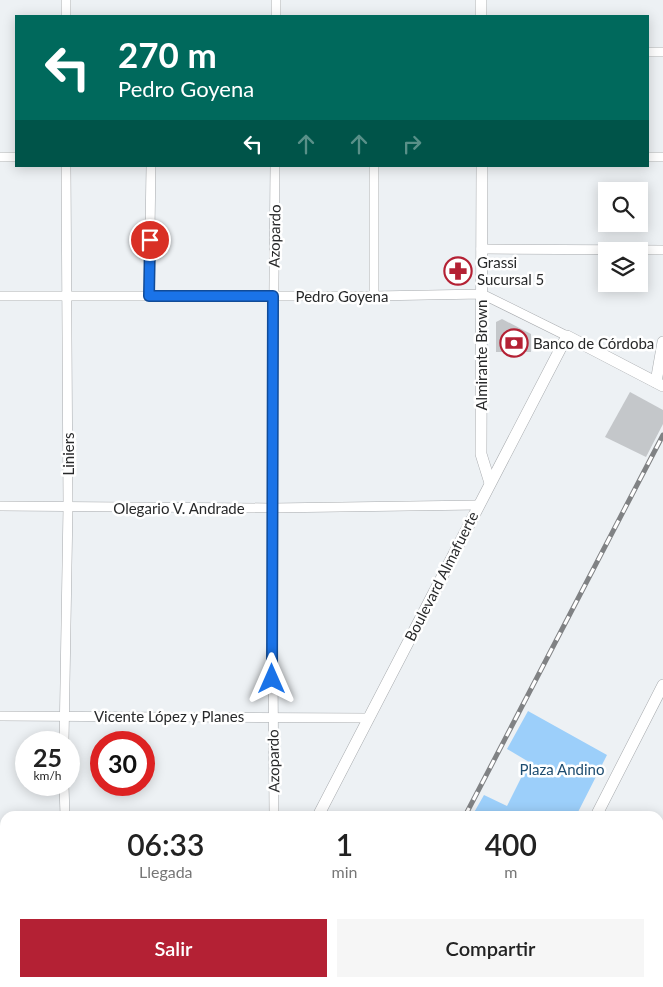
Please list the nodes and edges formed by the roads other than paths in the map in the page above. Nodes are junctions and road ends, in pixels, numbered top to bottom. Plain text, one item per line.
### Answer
1 (66, 0) edge
2 (276, 0) edge
3 (481, 0) edge
4 (66, 15) edge
5 (276, 15) edge
6 (481, 15) edge
7 (649, 52) edge
8 (663, 52) edge
9 (0, 157) edge
10 (15, 157) edge
11 (649, 157) edge
12 (663, 157) edge
13 (66, 167) edge
14 (152, 167) edge
15 (276, 167) edge
16 (374, 167) edge
17 (482, 167) edge
18 (480, 249) junction
19 (663, 250) edge
20 (482, 294) junction
21 (0, 296) edge
22 (67, 296) junction
23 (149, 296) junction
24 (273, 296) junction
25 (374, 296) junction
26 (567, 336) junction
27 (663, 342) edge
28 (659, 384) edge
29 (490, 483) junction
30 (478, 505) junction
31 (0, 506) edge
32 (68, 507) junction
33 (272, 508) junction
34 (663, 686) edge
35 (0, 716) edge
36 (64, 716) junction
37 (272, 717) junction
38 (368, 718) junction
39 (64, 731) edge
40 (64, 796) edge
41 (64, 811) edge
42 (274, 811) edge
43 (321, 811) edge
44 (600, 811) edge

1 - 4 street
2 - 5 street
3 - 6 main road
7 - 8 street
9 - 10 street
11 - 12 street
13 - 22 street, Liniers
14 - 23 street
15 - 24 street, Azopardo
16 - 25 street
17 - 18 main road, Almirante Brown
18 - 19 street
18 - 20 main road, Almirante Brown
20 - 25 street, Pedro Goyena
20 - 26 street, Pedro Goyena
20 - 29 main road, Almirante Brown
21 - 22 street, Pedro Goyena
22 - 23 street, Pedro Goyena
22 - 32 street, Liniers
23 - 24 street, Pedro Goyena
24 - 25 street, Pedro Goyena
24 - 33 street, Azopardo
26 - 28 main road, Pedro Goyena
26 - 29 main road, Boulevard Almafuerte
27 - 28 main road
29 - 30 main road, Boulevard Almafuerte
30 - 33 street, Olegario V. Andrade
30 - 38 main road, Boulevard Almafuerte
31 - 32 street, Olegario V. Andrade
32 - 33 street, Olegario V. Andrade
32 - 36 street, Liniers
33 - 37 street, Azopardo
34 - 44 main road
35 - 36 street, Vicente López y Planes
36 - 37 street, Vicente López y Planes
36 - 39 street, Liniers
37 - 38 street, Vicente López y Planes
37 - 42 street, Azopardo
38 - 43 main road, Boulevard Almafuerte
40 - 41 street

